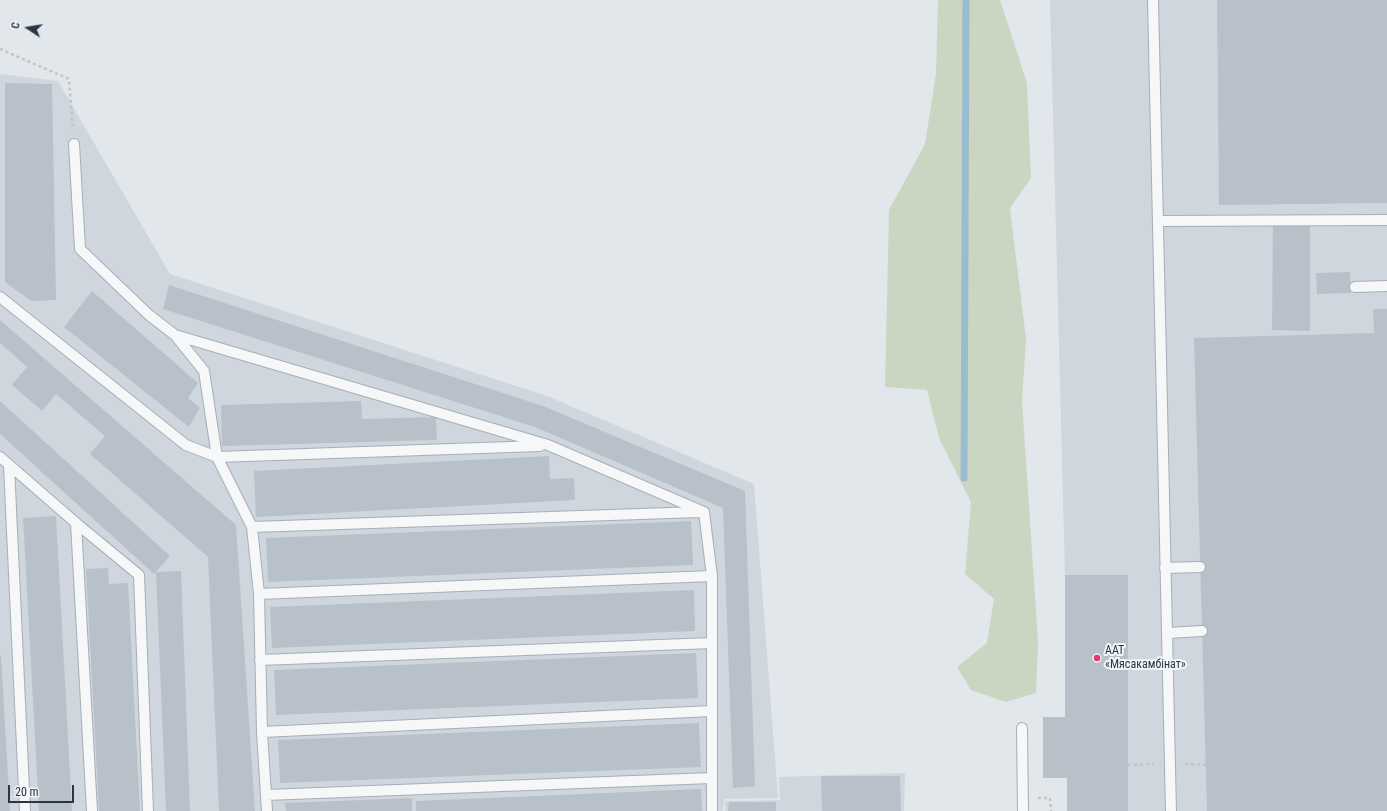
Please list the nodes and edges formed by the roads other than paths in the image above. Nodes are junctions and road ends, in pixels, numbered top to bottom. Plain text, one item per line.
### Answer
1 (1153, 0) edge
2 (74, 144) road end
3 (1387, 220) edge
4 (1158, 221) junction
5 (1387, 286) edge
6 (1355, 287) dead end
7 (0, 297) edge
8 (175, 335) junction
9 (548, 445) junction
10 (0, 456) edge
11 (217, 457) junction
12 (9, 466) junction
13 (704, 512) junction
14 (76, 523) junction
15 (252, 526) junction
16 (1200, 567) dead end
17 (1166, 568) junction
18 (712, 576) junction
19 (259, 594) junction
20 (1202, 631) dead end
21 (1167, 632) junction
22 (712, 643) junction
23 (260, 660) junction
24 (712, 711) junction
25 (1022, 728) dead end
26 (262, 732) junction
27 (712, 778) junction
28 (266, 795) junction
29 (25, 811) edge
30 (92, 811) edge
31 (148, 811) edge
32 (267, 811) edge
33 (712, 811) edge
34 (1024, 811) edge
35 (1171, 811) edge

1 - 4 lane
2 - 8 lane
3 - 4 lane
4 - 17 lane
5 - 6 lane
7 - 11 lane
8 - 9 lane
8 - 11 lane
9 - 11 lane
9 - 13 lane
10 - 12 lane
11 - 15 lane
12 - 14 lane
12 - 29 lane
13 - 15 lane
13 - 18 lane
14 - 30 lane
14 - 31 lane
15 - 19 lane
16 - 17 lane
17 - 21 lane
18 - 19 lane
18 - 22 lane
19 - 23 lane
20 - 21 lane
21 - 35 lane
22 - 23 lane
22 - 24 lane
23 - 26 lane
24 - 26 lane
24 - 27 lane
25 - 34 lane
26 - 28 lane
27 - 28 lane
27 - 33 lane
28 - 32 lane

